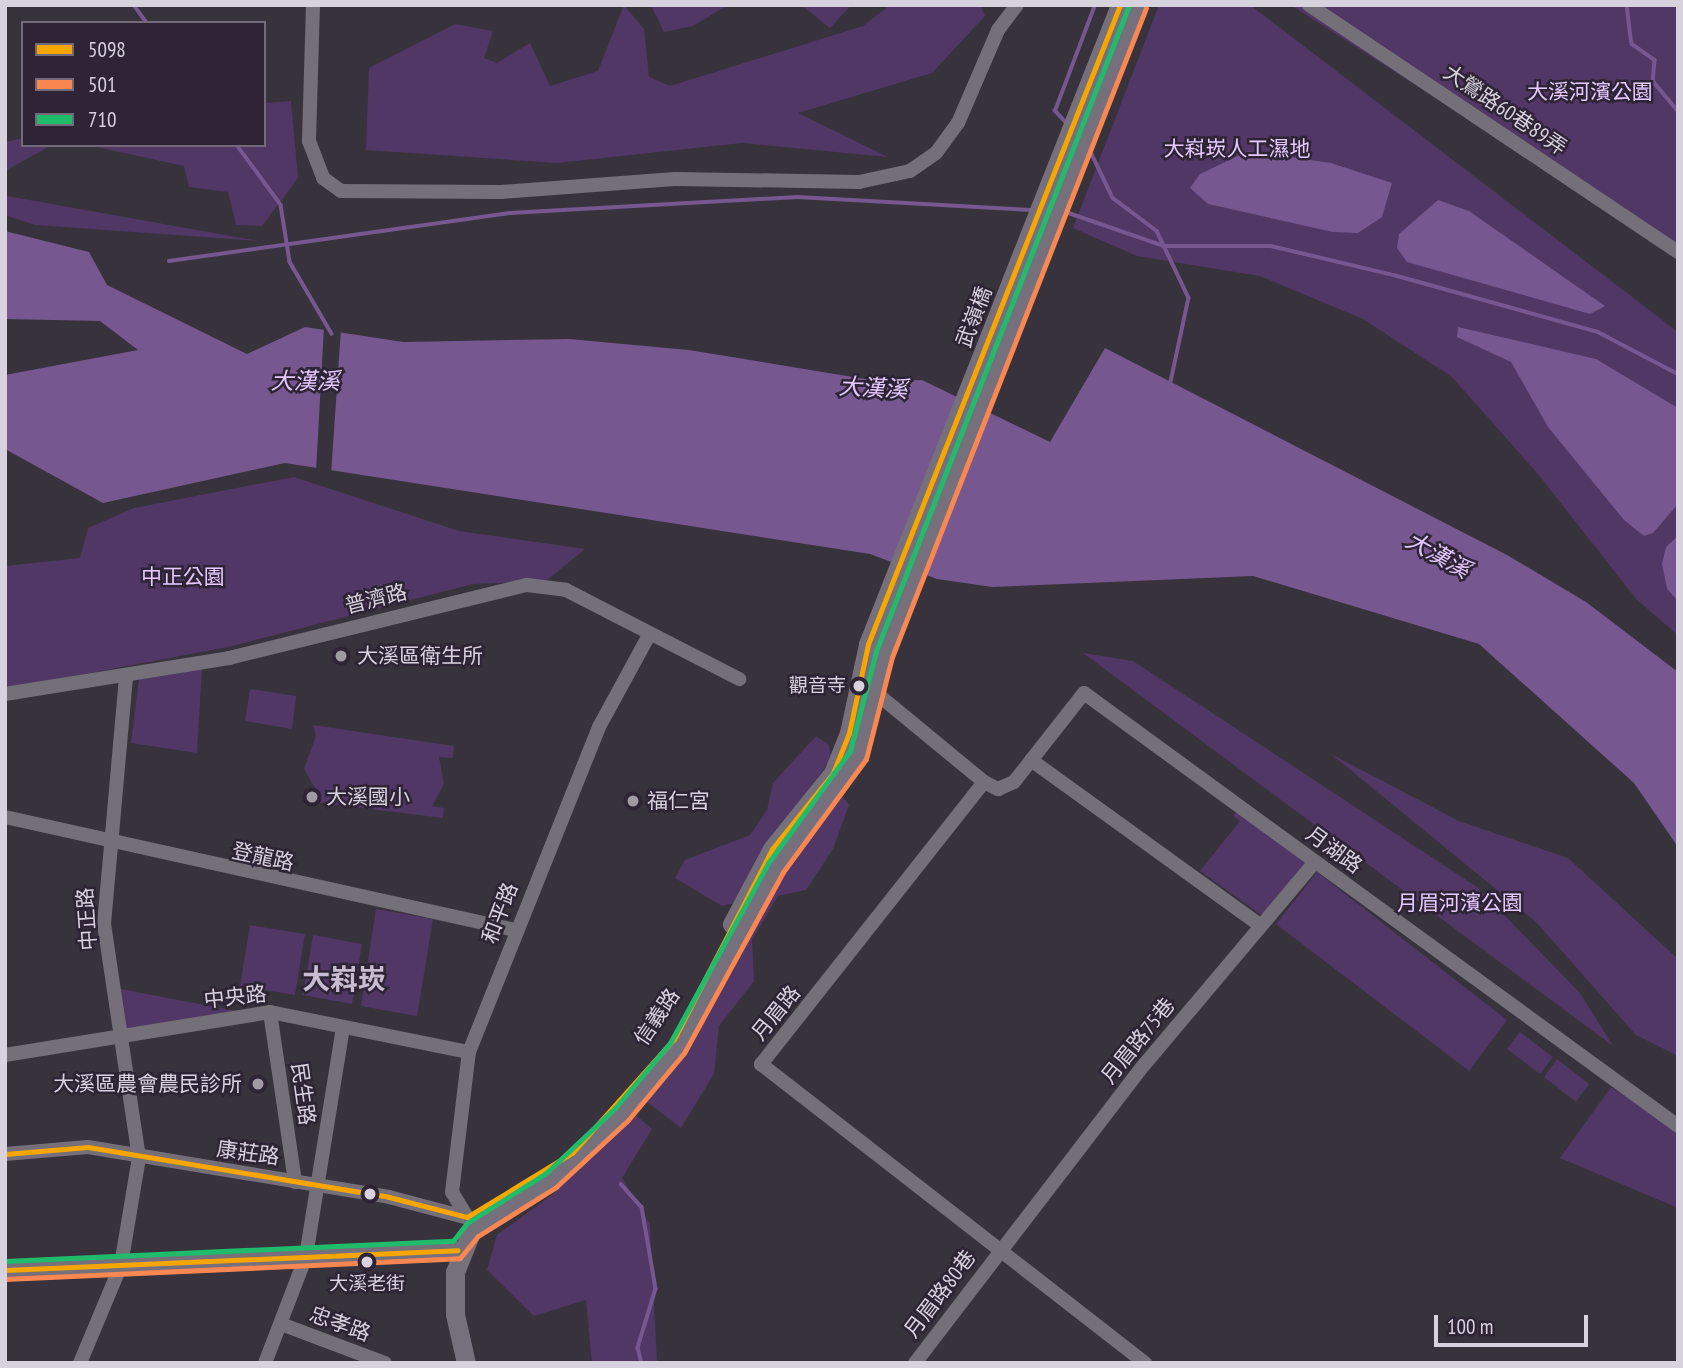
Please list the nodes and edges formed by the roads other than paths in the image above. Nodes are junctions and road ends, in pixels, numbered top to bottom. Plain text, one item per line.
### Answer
1 (313, 5) edge
2 (1017, 5) edge
3 (1120, 5) edge
4 (1138, 5) edge
5 (1309, 5) edge
6 (1678, 252) edge
7 (648, 638) junction
8 (876, 649) junction
9 (126, 676) junction
10 (739, 679) dead end
11 (863, 679) junction
12 (5, 694) edge
13 (875, 695) junction
14 (1031, 760) junction
15 (984, 782) junction
16 (5, 817) edge
17 (106, 845) junction
18 (1315, 862) junction
19 (1260, 925) junction
20 (514, 930) junction
21 (270, 1012) junction
22 (343, 1027) junction
23 (122, 1033) junction
24 (469, 1052) junction
25 (5, 1055) edge
26 (1678, 1126) edge
27 (5, 1154) edge
28 (139, 1158) junction
29 (295, 1182) junction
30 (317, 1186) junction
31 (474, 1221) junction
32 (454, 1250) junction
33 (999, 1251) junction
34 (306, 1256) junction
35 (121, 1265) junction
36 (5, 1270) edge
37 (281, 1324) junction
38 (80, 1363) edge
39 (265, 1363) edge
40 (385, 1363) edge
41 (454, 1363) edge
42 (466, 1363) edge
43 (915, 1363) edge
44 (1145, 1363) edge

1 - 2 street
3 - 8 main road, 武嶺橋
4 - 8 main road, 武嶺橋
5 - 6 street, 大鶯路60巷89弄
7 - 9 street, 普濟路
7 - 10 street, 普濟路
7 - 20 street, 和平路
8 - 11 main road, 信義路
8 - 13 main road, 信義路
9 - 12 street, 普濟路
9 - 17 street, 中正路
11 - 13 street
11 - 31 main road, 信義路
13 - 15 street
13 - 31 main road, 信義路
14 - 15 street, 月湖路
14 - 18 street, 月湖路
14 - 19 street
15 - 33 street, 月眉路
16 - 17 street, 登龍路
17 - 20 street, 登龍路
17 - 23 street, 中正路
18 - 19 street, 月眉路75巷
18 - 26 street, 月湖路
19 - 33 street, 月眉路75巷
20 - 24 street, 和平路
21 - 22 street, 中央路
21 - 23 street, 中央路
21 - 29 street, 民生路
22 - 24 street, 中央路
22 - 30 street
23 - 25 street, 中央路
23 - 28 street, 中正路
24 - 31 street, 和平路
27 - 28 street, 康莊路
28 - 29 street, 康莊路
28 - 35 street, 中正路
29 - 30 street, 康莊路
30 - 31 street, 康莊路
30 - 34 street
31 - 32 main road, 信義路
32 - 34 main road
32 - 41 main road
32 - 42 main road
33 - 43 street, 月眉路80巷
33 - 44 street, 月眉路
34 - 35 main road
34 - 37 street
35 - 36 main road
35 - 38 street, 中正路
37 - 39 street
37 - 40 street, 忠孝路

